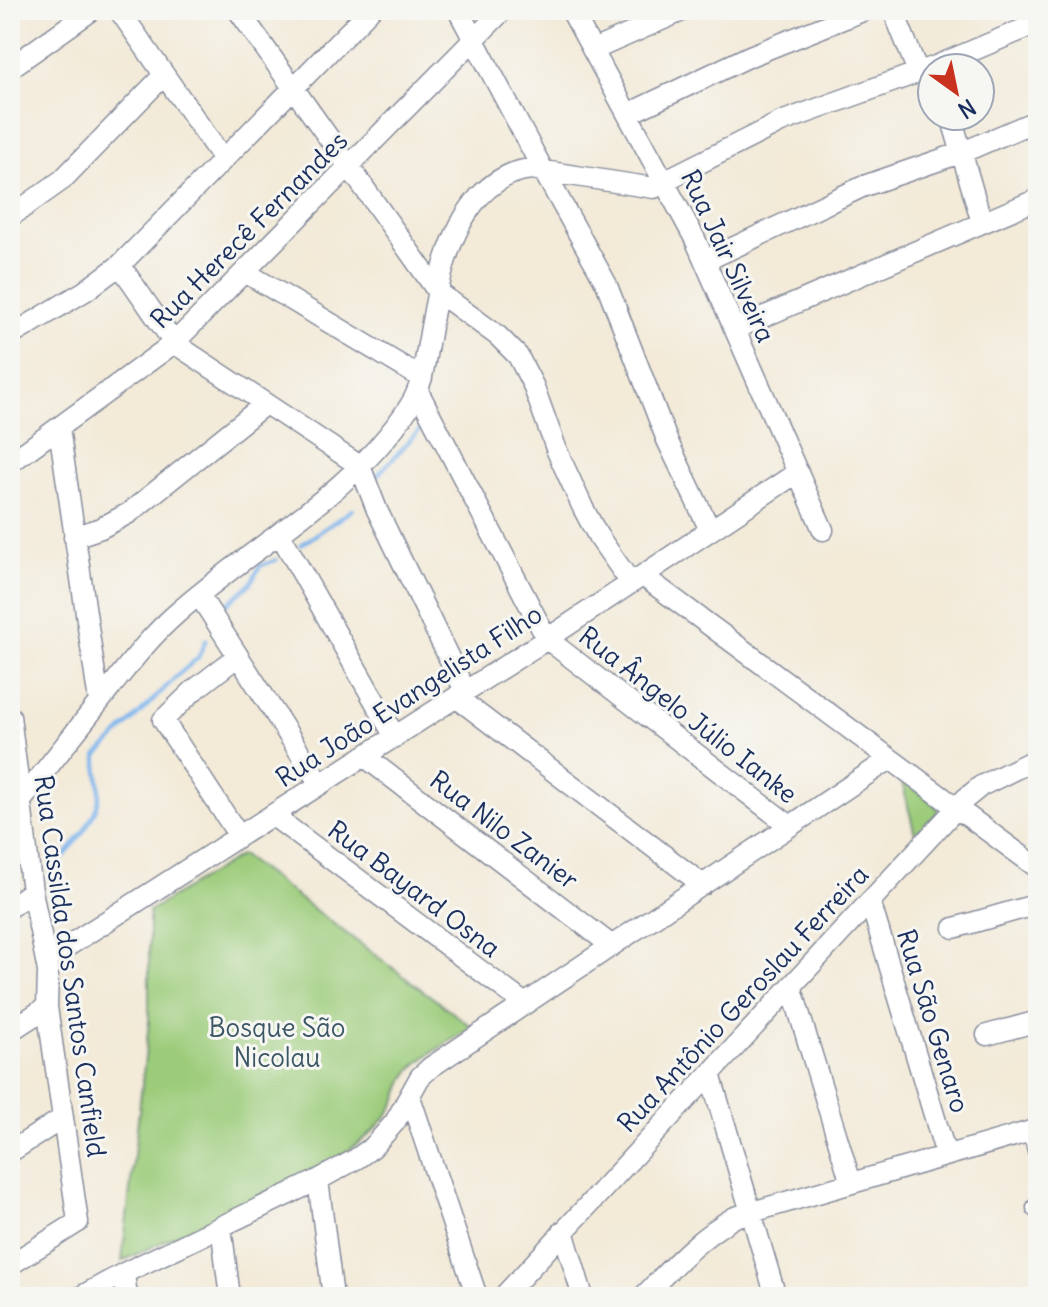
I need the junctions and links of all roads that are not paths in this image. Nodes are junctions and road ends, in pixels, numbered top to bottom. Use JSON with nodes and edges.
{"nodes":[{"id":1,"x":92,"y":10,"type":"edge"},
{"id":2,"x":119,"y":10,"type":"edge"},
{"id":3,"x":238,"y":10,"type":"edge"},
{"id":4,"x":458,"y":10,"type":"edge"},
{"id":5,"x":503,"y":10,"type":"edge"},
{"id":6,"x":571,"y":10,"type":"edge"},
{"id":7,"x":684,"y":10,"type":"edge"},
{"id":8,"x":865,"y":10,"type":"edge"},
{"id":9,"x":893,"y":10,"type":"edge"},
{"id":10,"x":364,"y":13,"type":"edge"},
{"id":11,"x":1038,"y":23,"type":"edge"},
{"id":12,"x":474,"y":40,"type":"junction"},
{"id":13,"x":593,"y":50,"type":"junction"},
{"id":14,"x":919,"y":52,"type":"edge"},
{"id":15,"x":970,"y":52,"type":"edge"},
{"id":16,"x":10,"y":68,"type":"edge"},
{"id":17,"x":916,"y":74,"type":"edge"},
{"id":18,"x":164,"y":75,"type":"junction"},
{"id":19,"x":293,"y":89,"type":"junction"},
{"id":20,"x":628,"y":114,"type":"junction"},
{"id":21,"x":1038,"y":120,"type":"edge"},
{"id":22,"x":956,"y":132,"type":"edge"},
{"id":23,"x":963,"y":152,"type":"junction"},
{"id":24,"x":223,"y":159,"type":"junction"},
{"id":25,"x":348,"y":167,"type":"junction"},
{"id":26,"x":543,"y":170,"type":"junction"},
{"id":27,"x":664,"y":181,"type":"junction"},
{"id":28,"x":1038,"y":199,"type":"edge"},
{"id":29,"x":10,"y":217,"type":"edge"},
{"id":30,"x":982,"y":223,"type":"junction"},
{"id":31,"x":705,"y":261,"type":"junction"},
{"id":32,"x":120,"y":265,"type":"junction"},
{"id":33,"x":245,"y":272,"type":"junction"},
{"id":34,"x":438,"y":292,"type":"junction"},
{"id":35,"x":735,"y":329,"type":"junction"},
{"id":36,"x":10,"y":336,"type":"edge"},
{"id":37,"x":174,"y":343,"type":"junction"},
{"id":38,"x":420,"y":385,"type":"junction"},
{"id":39,"x":265,"y":404,"type":"junction"},
{"id":40,"x":59,"y":428,"type":"junction"},
{"id":41,"x":10,"y":463,"type":"edge"},
{"id":42,"x":360,"y":466,"type":"junction"},
{"id":43,"x":798,"y":472,"type":"junction"},
{"id":44,"x":710,"y":530,"type":"junction"},
{"id":45,"x":823,"y":530,"type":"dead end"},
{"id":46,"x":280,"y":534,"type":"junction"},
{"id":47,"x":74,"y":537,"type":"junction"},
{"id":48,"x":637,"y":580,"type":"junction"},
{"id":49,"x":199,"y":595,"type":"junction"},
{"id":50,"x":547,"y":639,"type":"junction"},
{"id":51,"x":238,"y":656,"type":"junction"},
{"id":52,"x":461,"y":694,"type":"junction"},
{"id":53,"x":99,"y":702,"type":"junction"},
{"id":54,"x":10,"y":716,"type":"edge"},
{"id":55,"x":395,"y":737,"type":"junction"},
{"id":56,"x":364,"y":756,"type":"junction"},
{"id":57,"x":1038,"y":758,"type":"edge"},
{"id":58,"x":890,"y":759,"type":"junction"},
{"id":59,"x":320,"y":784,"type":"junction"},
{"id":60,"x":16,"y":806,"type":"edge"},
{"id":61,"x":956,"y":808,"type":"junction"},
{"id":62,"x":272,"y":815,"type":"junction"},
{"id":63,"x":790,"y":826,"type":"junction"},
{"id":64,"x":239,"y":836,"type":"junction"},
{"id":65,"x":1038,"y":868,"type":"edge"},
{"id":66,"x":703,"y":885,"type":"junction"},
{"id":67,"x":32,"y":891,"type":"junction"},
{"id":68,"x":870,"y":901,"type":"junction"},
{"id":69,"x":1038,"y":904,"type":"edge"},
{"id":70,"x":10,"y":907,"type":"edge"},
{"id":71,"x":954,"y":928,"type":"dead end"},
{"id":72,"x":612,"y":946,"type":"junction"},
{"id":73,"x":46,"y":960,"type":"junction"},
{"id":74,"x":791,"y":986,"type":"junction"},
{"id":75,"x":525,"y":1004,"type":"junction"},
{"id":76,"x":47,"y":1007,"type":"junction"},
{"id":77,"x":1038,"y":1021,"type":"edge"},
{"id":78,"x":10,"y":1031,"type":"edge"},
{"id":79,"x":987,"y":1035,"type":"dead end"},
{"id":80,"x":710,"y":1074,"type":"junction"},
{"id":81,"x":410,"y":1097,"type":"junction"},
{"id":82,"x":63,"y":1118,"type":"junction"},
{"id":83,"x":1036,"y":1129,"type":"edge"},
{"id":84,"x":1038,"y":1151,"type":"edge"},
{"id":85,"x":10,"y":1152,"type":"edge"},
{"id":86,"x":946,"y":1155,"type":"junction"},
{"id":87,"x":318,"y":1180,"type":"junction"},
{"id":88,"x":851,"y":1183,"type":"junction"},
{"id":89,"x":750,"y":1212,"type":"junction"},
{"id":90,"x":221,"y":1226,"type":"junction"},
{"id":91,"x":563,"y":1231,"type":"junction"},
{"id":92,"x":10,"y":1265,"type":"edge"},
{"id":93,"x":124,"y":1273,"type":"junction"},
{"id":94,"x":80,"y":1297,"type":"edge"},
{"id":95,"x":127,"y":1297,"type":"edge"},
{"id":96,"x":230,"y":1297,"type":"edge"},
{"id":97,"x":333,"y":1297,"type":"edge"},
{"id":98,"x":477,"y":1297,"type":"edge"},
{"id":99,"x":503,"y":1297,"type":"edge"},
{"id":100,"x":583,"y":1297,"type":"edge"},
{"id":101,"x":643,"y":1297,"type":"edge"},
{"id":102,"x":776,"y":1297,"type":"edge"}],
"edges":[{"from":1,"to":16,"type":"street"},
{"from":2,"to":18,"type":"street"},
{"from":3,"to":19,"type":"street"},
{"from":4,"to":12,"type":"street"},
{"from":5,"to":12,"type":"street","name":"Rua Herecê Fernandes"},
{"from":6,"to":13,"type":"street","name":"Rua Jair Silveira"},
{"from":7,"to":13,"type":"street"},
{"from":8,"to":20,"type":"street"},
{"from":9,"to":14,"type":"street"},
{"from":10,"to":19,"type":"street"},
{"from":11,"to":15,"type":"street"},
{"from":12,"to":25,"type":"street","name":"Rua Herecê Fernandes"},
{"from":12,"to":26,"type":"street"},
{"from":13,"to":20,"type":"street","name":"Rua Jair Silveira"},
{"from":17,"to":27,"type":"street"},
{"from":18,"to":24,"type":"street"},
{"from":18,"to":29,"type":"street"},
{"from":19,"to":24,"type":"street"},
{"from":19,"to":25,"type":"street"},
{"from":20,"to":27,"type":"street","name":"Rua Jair Silveira"},
{"from":21,"to":23,"type":"street"},
{"from":22,"to":23,"type":"street"},
{"from":23,"to":30,"type":"street"},
{"from":23,"to":31,"type":"street"},
{"from":24,"to":32,"type":"street"},
{"from":25,"to":33,"type":"street","name":"Rua Herecê Fernandes"},
{"from":25,"to":34,"type":"street"},
{"from":26,"to":27,"type":"street"},
{"from":26,"to":34,"type":"street"},
{"from":26,"to":44,"type":"street"},
{"from":27,"to":31,"type":"street","name":"Rua Jair Silveira"},
{"from":28,"to":30,"type":"street"},
{"from":30,"to":35,"type":"street"},
{"from":31,"to":35,"type":"street","name":"Rua Jair Silveira"},
{"from":32,"to":36,"type":"street"},
{"from":32,"to":37,"type":"street"},
{"from":33,"to":37,"type":"street","name":"Rua Herecê Fernandes"},
{"from":33,"to":38,"type":"street"},
{"from":34,"to":38,"type":"street"},
{"from":34,"to":48,"type":"street"},
{"from":35,"to":43,"type":"street","name":"Rua Jair Silveira"},
{"from":37,"to":39,"type":"street"},
{"from":37,"to":40,"type":"street","name":"Rua Herecê Fernandes"},
{"from":38,"to":42,"type":"street"},
{"from":38,"to":50,"type":"street","name":"Rua Ângelo Júlio Ianke"},
{"from":39,"to":42,"type":"street"},
{"from":39,"to":47,"type":"street"},
{"from":40,"to":41,"type":"street","name":"Rua Herecê Fernandes"},
{"from":40,"to":47,"type":"street"},
{"from":42,"to":46,"type":"street"},
{"from":42,"to":52,"type":"street"},
{"from":43,"to":44,"type":"street","name":"Rua João Evangelista Filho"},
{"from":43,"to":45,"type":"street","name":"Rua Jair Silveira"},
{"from":44,"to":48,"type":"street","name":"Rua João Evangelista Filho"},
{"from":46,"to":49,"type":"street"},
{"from":46,"to":55,"type":"street"},
{"from":47,"to":53,"type":"street"},
{"from":48,"to":50,"type":"street","name":"Rua João Evangelista Filho"},
{"from":48,"to":58,"type":"street"},
{"from":49,"to":51,"type":"street"},
{"from":49,"to":53,"type":"street"},
{"from":50,"to":52,"type":"street","name":"Rua João Evangelista Filho"},
{"from":50,"to":63,"type":"street","name":"Rua Ângelo Júlio Ianke"},
{"from":51,"to":59,"type":"street"},
{"from":51,"to":64,"type":"street"},
{"from":52,"to":55,"type":"street","name":"Rua João Evangelista Filho"},
{"from":52,"to":66,"type":"street"},
{"from":53,"to":60,"type":"street"},
{"from":54,"to":60,"type":"street","name":"Rua Cassilda dos Santos Canfield"},
{"from":55,"to":56,"type":"street","name":"Rua João Evangelista Filho"},
{"from":56,"to":59,"type":"street","name":"Rua João Evangelista Filho"},
{"from":56,"to":72,"type":"street","name":"Rua Nilo Zanier"},
{"from":57,"to":61,"type":"street","name":"Rua Antônio Geroslau Ferreira"},
{"from":58,"to":61,"type":"street"},
{"from":58,"to":63,"type":"street"},
{"from":59,"to":62,"type":"street","name":"Rua João Evangelista Filho"},
{"from":60,"to":67,"type":"street","name":"Rua Cassilda dos Santos Canfield"},
{"from":61,"to":65,"type":"street"},
{"from":61,"to":68,"type":"street","name":"Rua Antônio Geroslau Ferreira"},
{"from":62,"to":64,"type":"street","name":"Rua João Evangelista Filho"},
{"from":62,"to":75,"type":"street","name":"Rua Bayard Osna"},
{"from":63,"to":66,"type":"street"},
{"from":64,"to":73,"type":"street","name":"Rua João Evangelista Filho"},
{"from":66,"to":72,"type":"street"},
{"from":67,"to":70,"type":"street"},
{"from":67,"to":73,"type":"street","name":"Rua Cassilda dos Santos Canfield"},
{"from":68,"to":74,"type":"street","name":"Rua Antônio Geroslau Ferreira"},
{"from":68,"to":86,"type":"street","name":"Rua São Genaro"},
{"from":69,"to":71,"type":"street"},
{"from":72,"to":75,"type":"street"},
{"from":73,"to":76,"type":"street","name":"Rua Cassilda dos Santos Canfield"},
{"from":74,"to":80,"type":"street","name":"Rua Antônio Geroslau Ferreira"},
{"from":74,"to":88,"type":"street"},
{"from":75,"to":81,"type":"street"},
{"from":76,"to":78,"type":"street"},
{"from":76,"to":82,"type":"street","name":"Rua Cassilda dos Santos Canfield"},
{"from":77,"to":79,"type":"street"},
{"from":80,"to":89,"type":"street"},
{"from":80,"to":91,"type":"street","name":"Rua Antônio Geroslau Ferreira"},
{"from":81,"to":87,"type":"street"},
{"from":81,"to":98,"type":"street"},
{"from":82,"to":85,"type":"street"},
{"from":82,"to":92,"type":"street","name":"Rua Cassilda dos Santos Canfield"},
{"from":83,"to":84,"type":"street"},
{"from":83,"to":86,"type":"street"},
{"from":86,"to":88,"type":"street"},
{"from":87,"to":90,"type":"street"},
{"from":87,"to":97,"type":"street"},
{"from":88,"to":89,"type":"street"},
{"from":89,"to":101,"type":"street"},
{"from":89,"to":102,"type":"street"},
{"from":90,"to":93,"type":"street"},
{"from":90,"to":96,"type":"street"},
{"from":91,"to":99,"type":"street","name":"Rua Antônio Geroslau Ferreira"},
{"from":91,"to":100,"type":"street"},
{"from":93,"to":94,"type":"street"},
{"from":93,"to":95,"type":"street"}]}
